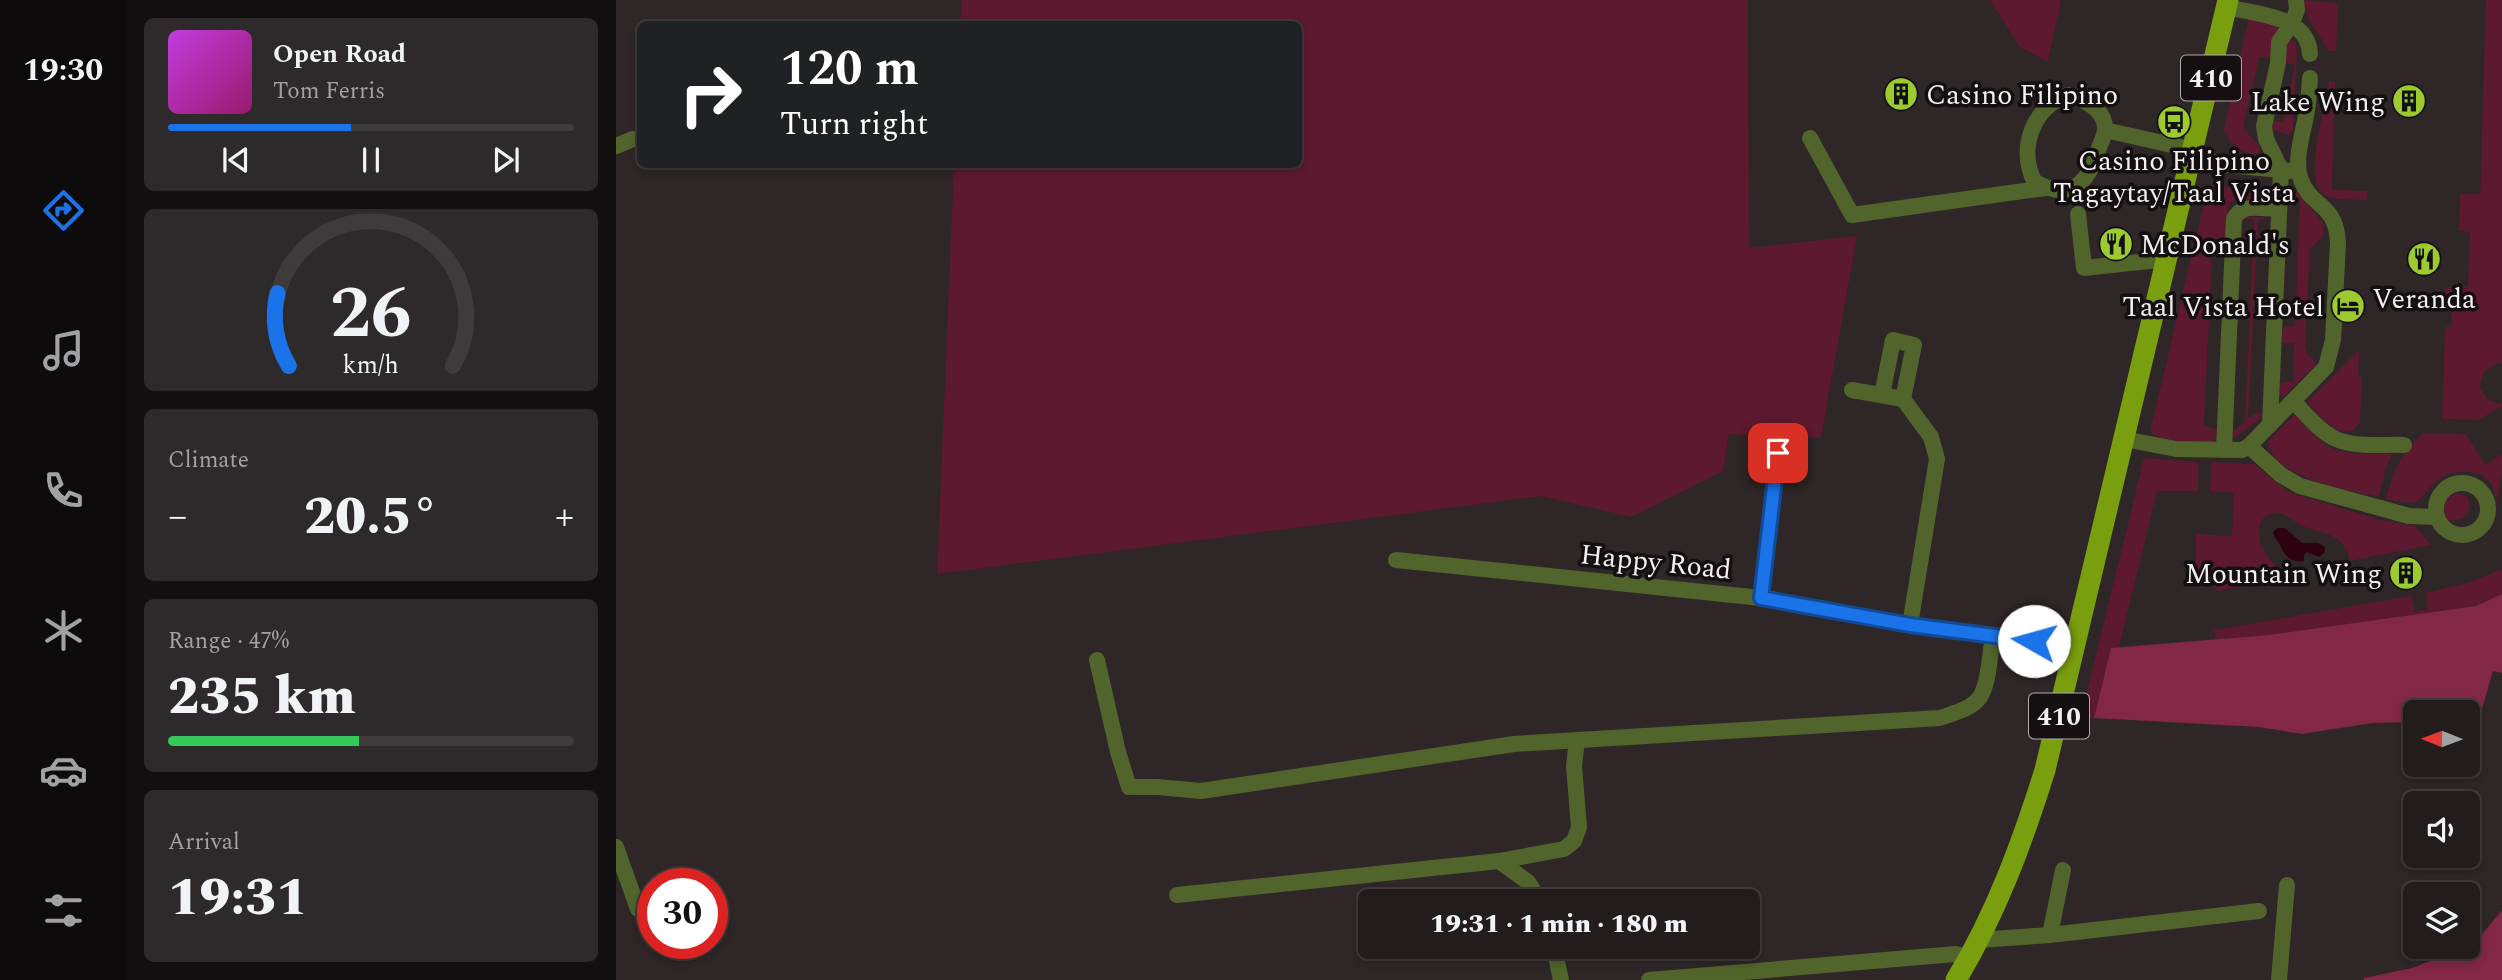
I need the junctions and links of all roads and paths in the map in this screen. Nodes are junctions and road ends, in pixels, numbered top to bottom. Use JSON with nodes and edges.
{"nodes":[{"id":1,"x":2288,"y":0,"type":"edge"},
{"id":2,"x":2296,"y":0,"type":"edge"},
{"id":3,"x":2228,"y":3,"type":"edge"},
{"id":4,"x":2292,"y":23,"type":"junction"},
{"id":5,"x":2311,"y":54,"type":"dead end"},
{"id":6,"x":2309,"y":78,"type":"dead end"},
{"id":7,"x":2105,"y":130,"type":"junction"},
{"id":8,"x":1810,"y":138,"type":"dead end"},
{"id":9,"x":633,"y":139,"type":"dead end"},
{"id":10,"x":616,"y":146,"type":"edge"},
{"id":11,"x":2193,"y":153,"type":"junction"},
{"id":12,"x":2281,"y":170,"type":"junction"},
{"id":13,"x":2300,"y":171,"type":"junction"},
{"id":14,"x":2045,"y":188,"type":"junction"},
{"id":15,"x":2279,"y":209,"type":"junction"},
{"id":16,"x":2078,"y":214,"type":"dead end"},
{"id":17,"x":2168,"y":259,"type":"junction"},
{"id":18,"x":1852,"y":390,"type":"dead end"},
{"id":19,"x":1882,"y":395,"type":"junction"},
{"id":20,"x":1903,"y":399,"type":"junction"},
{"id":21,"x":2294,"y":402,"type":"junction"},
{"id":22,"x":2270,"y":425,"type":"junction"},
{"id":23,"x":2124,"y":439,"type":"junction"},
{"id":24,"x":2404,"y":445,"type":"dead end"},
{"id":25,"x":2249,"y":446,"type":"junction"},
{"id":26,"x":2224,"y":450,"type":"junction"},
{"id":27,"x":1778,"y":453,"type":"dead end"},
{"id":28,"x":2436,"y":517,"type":"dead end"},
{"id":29,"x":1396,"y":560,"type":"dead end"},
{"id":30,"x":1761,"y":598,"type":"junction"},
{"id":31,"x":1910,"y":625,"type":"junction"},
{"id":32,"x":1993,"y":636,"type":"junction"},
{"id":33,"x":2076,"y":647,"type":"junction"},
{"id":34,"x":1097,"y":660,"type":"dead end"},
{"id":35,"x":1577,"y":740,"type":"junction"},
{"id":36,"x":616,"y":847,"type":"edge"},
{"id":37,"x":1499,"y":861,"type":"junction"},
{"id":38,"x":2063,"y":870,"type":"dead end"},
{"id":39,"x":2287,"y":885,"type":"dead end"},
{"id":40,"x":1532,"y":889,"type":"edge"},
{"id":41,"x":1177,"y":895,"type":"dead end"},
{"id":42,"x":637,"y":906,"type":"edge"},
{"id":43,"x":2259,"y":911,"type":"dead end"},
{"id":44,"x":2050,"y":935,"type":"junction"},
{"id":45,"x":1974,"y":949,"type":"junction"},
{"id":46,"x":1557,"y":959,"type":"edge"},
{"id":47,"x":1561,"y":980,"type":"edge"},
{"id":48,"x":1649,"y":980,"type":"edge"},
{"id":49,"x":1956,"y":980,"type":"edge"},
{"id":50,"x":2279,"y":980,"type":"edge"}],
"edges":[{"from":1,"to":4,"type":"street"},
{"from":2,"to":4,"type":"street"},
{"from":3,"to":4,"type":"street"},
{"from":3,"to":11,"type":"main road","number":"410"},
{"from":4,"to":5,"type":"street"},
{"from":4,"to":12,"type":"street"},
{"from":6,"to":13,"type":"street"},
{"from":7,"to":11,"type":"street"},
{"from":7,"to":14,"type":"street"},
{"from":7,"to":14,"type":"street"},
{"from":8,"to":14,"type":"street"},
{"from":9,"to":10,"type":"street"},
{"from":11,"to":12,"type":"street"},
{"from":11,"to":17,"type":"main road","number":"410"},
{"from":12,"to":13,"type":"street"},
{"from":12,"to":15,"type":"street"},
{"from":13,"to":21,"type":"street"},
{"from":15,"to":22,"type":"street"},
{"from":15,"to":26,"type":"street"},
{"from":16,"to":17,"type":"street"},
{"from":17,"to":23,"type":"main road","number":"410"},
{"from":18,"to":19,"type":"street"},
{"from":19,"to":20,"type":"street"},
{"from":19,"to":20,"type":"street"},
{"from":20,"to":31,"type":"street"},
{"from":21,"to":22,"type":"street"},
{"from":21,"to":24,"type":"street"},
{"from":22,"to":25,"type":"street"},
{"from":23,"to":26,"type":"street"},
{"from":23,"to":33,"type":"main road","number":"410"},
{"from":25,"to":26,"type":"street"},
{"from":25,"to":28,"type":"street"},
{"from":27,"to":30,"type":"street"},
{"from":29,"to":30,"type":"street","name":"Happy Road"},
{"from":30,"to":31,"type":"street","name":"Happy Road"},
{"from":31,"to":32,"type":"street","name":"Happy Road"},
{"from":32,"to":33,"type":"street","name":"Happy Road"},
{"from":32,"to":35,"type":"street"},
{"from":33,"to":45,"type":"main road","number":"410"},
{"from":34,"to":35,"type":"street"},
{"from":35,"to":37,"type":"street"},
{"from":36,"to":42,"type":"street"},
{"from":37,"to":40,"type":"street"},
{"from":37,"to":41,"type":"street"},
{"from":38,"to":44,"type":"street"},
{"from":39,"to":50,"type":"street"},
{"from":43,"to":44,"type":"street"},
{"from":44,"to":45,"type":"street"},
{"from":45,"to":48,"type":"street"},
{"from":45,"to":49,"type":"main road","number":"410"},
{"from":46,"to":47,"type":"street"}]}
